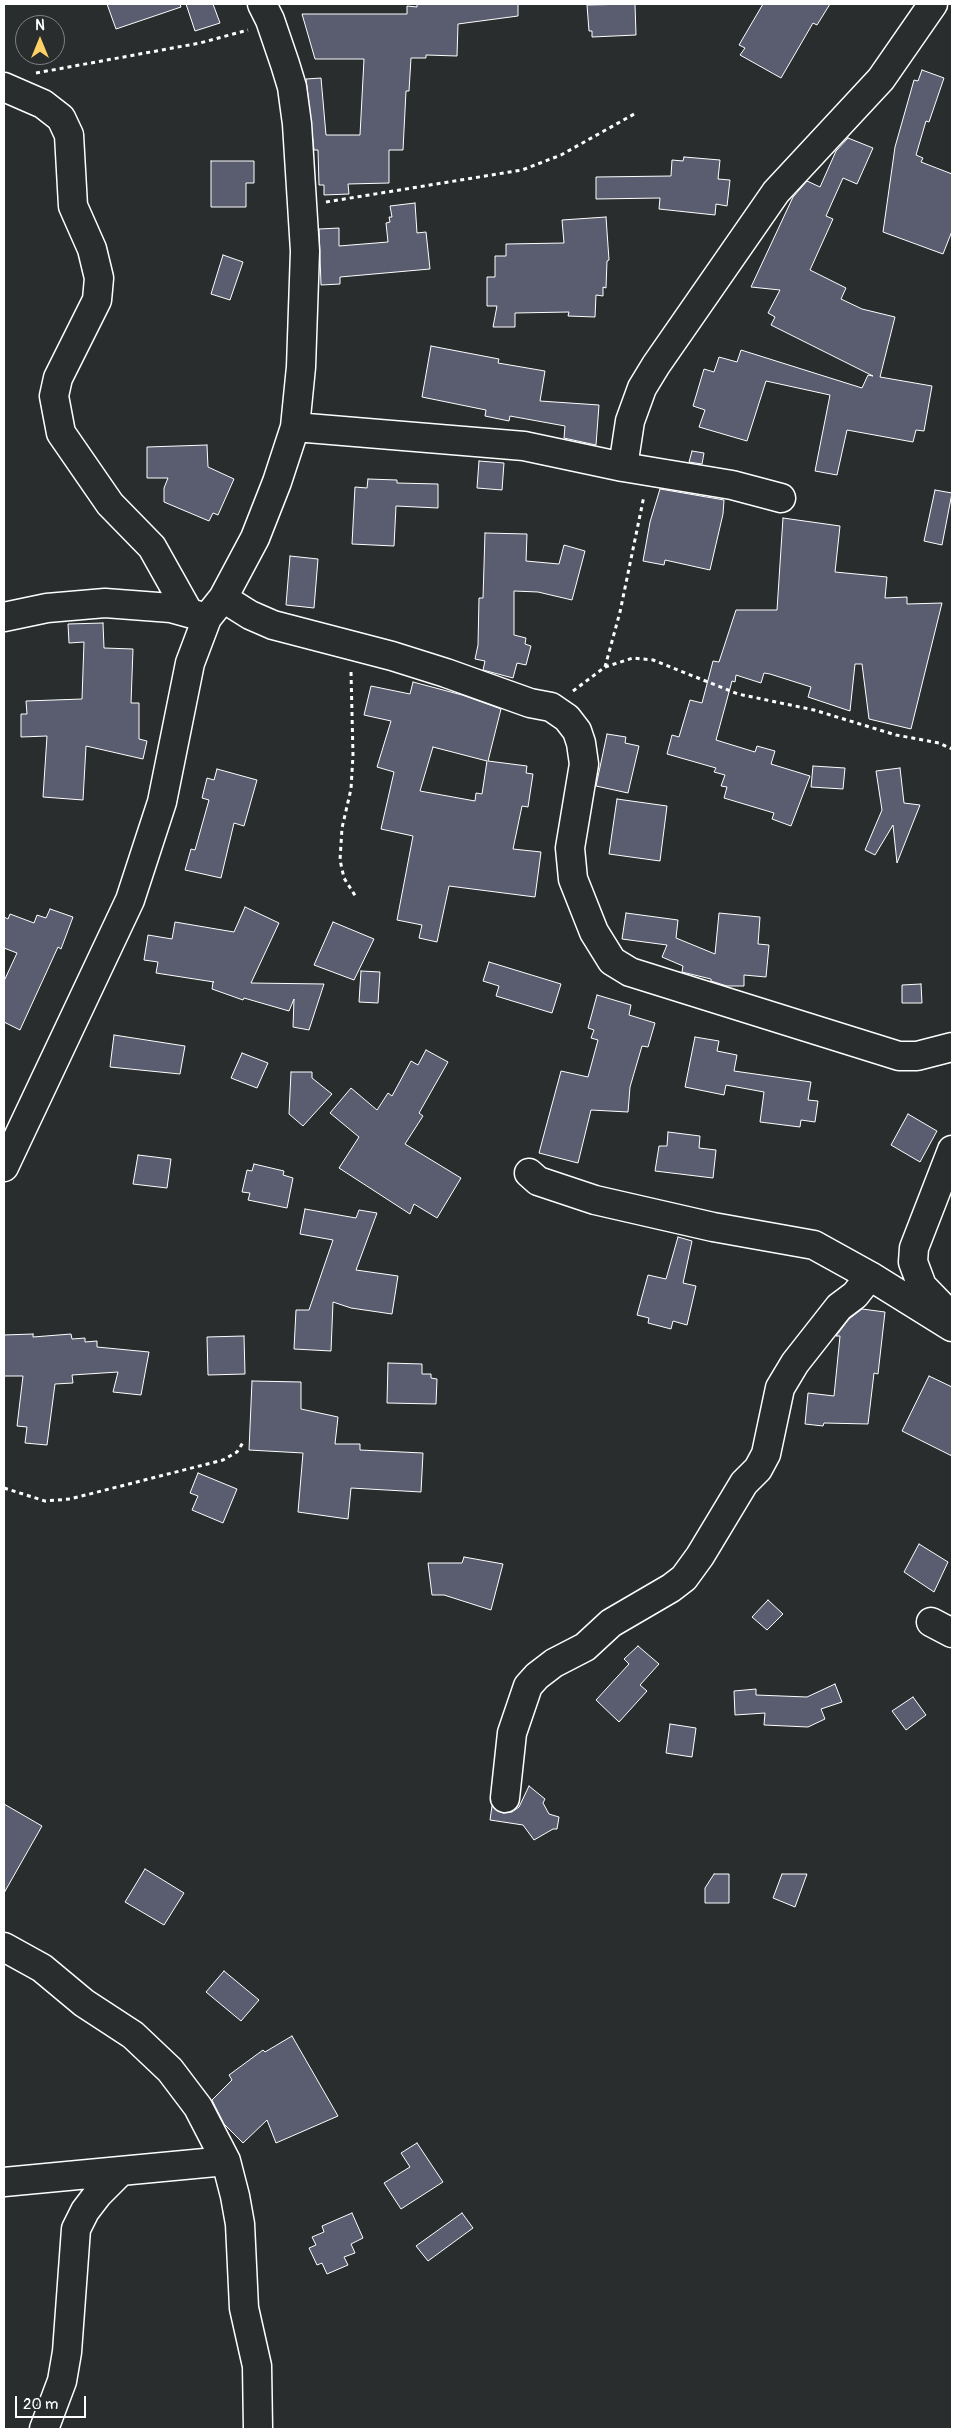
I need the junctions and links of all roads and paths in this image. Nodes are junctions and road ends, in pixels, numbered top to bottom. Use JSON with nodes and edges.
{"nodes":[{"id":1,"x":933,"y":4,"type":"edge"},
{"id":2,"x":266,"y":12,"type":"edge"},
{"id":3,"x":29,"y":74,"type":"dead end"},
{"id":4,"x":4,"y":87,"type":"edge"},
{"id":5,"x":636,"y":113,"type":"dead end"},
{"id":6,"x":301,"y":206,"type":"junction"},
{"id":7,"x":295,"y":427,"type":"junction"},
{"id":8,"x":636,"y":469,"type":"junction"},
{"id":9,"x":781,"y":498,"type":"dead end"},
{"id":10,"x":206,"y":610,"type":"junction"},
{"id":11,"x":4,"y":617,"type":"edge"},
{"id":12,"x":350,"y":646,"type":"junction"},
{"id":13,"x":605,"y":667,"type":"junction"},
{"id":14,"x":551,"y":707,"type":"junction"},
{"id":15,"x":952,"y":749,"type":"edge"},
{"id":16,"x":356,"y":897,"type":"dead end"},
{"id":17,"x":952,"y":1047,"type":"edge"},
{"id":18,"x":952,"y":1150,"type":"edge"},
{"id":19,"x":4,"y":1167,"type":"edge"},
{"id":20,"x":529,"y":1173,"type":"dead end"},
{"id":21,"x":870,"y":1276,"type":"junction"},
{"id":22,"x":952,"y":1317,"type":"edge"},
{"id":23,"x":952,"y":1327,"type":"edge"},
{"id":24,"x":244,"y":1441,"type":"dead end"},
{"id":25,"x":4,"y":1488,"type":"edge"},
{"id":26,"x":505,"y":1798,"type":"dead end"},
{"id":27,"x":4,"y":1947,"type":"edge"},
{"id":28,"x":226,"y":2161,"type":"junction"},
{"id":29,"x":120,"y":2172,"type":"junction"},
{"id":30,"x":4,"y":2182,"type":"edge"},
{"id":31,"x":44,"y":2429,"type":"edge"},
{"id":32,"x":258,"y":2429,"type":"edge"}],
"edges":[{"from":1,"to":8,"type":"street"},
{"from":2,"to":3,"type":"path"},
{"from":2,"to":6,"type":"street"},
{"from":4,"to":10,"type":"street"},
{"from":5,"to":6,"type":"path"},
{"from":6,"to":7,"type":"street"},
{"from":7,"to":8,"type":"street"},
{"from":7,"to":10,"type":"street"},
{"from":8,"to":9,"type":"street"},
{"from":8,"to":13,"type":"path"},
{"from":10,"to":11,"type":"street"},
{"from":10,"to":12,"type":"street"},
{"from":10,"to":19,"type":"street"},
{"from":12,"to":14,"type":"street"},
{"from":12,"to":16,"type":"path"},
{"from":13,"to":14,"type":"path"},
{"from":13,"to":15,"type":"path"},
{"from":14,"to":17,"type":"street"},
{"from":18,"to":22,"type":"street"},
{"from":20,"to":21,"type":"street"},
{"from":21,"to":23,"type":"street"},
{"from":21,"to":26,"type":"street"},
{"from":24,"to":25,"type":"path"},
{"from":27,"to":28,"type":"street"},
{"from":28,"to":29,"type":"street"},
{"from":28,"to":32,"type":"street"},
{"from":29,"to":30,"type":"street"},
{"from":29,"to":31,"type":"street"}]}
